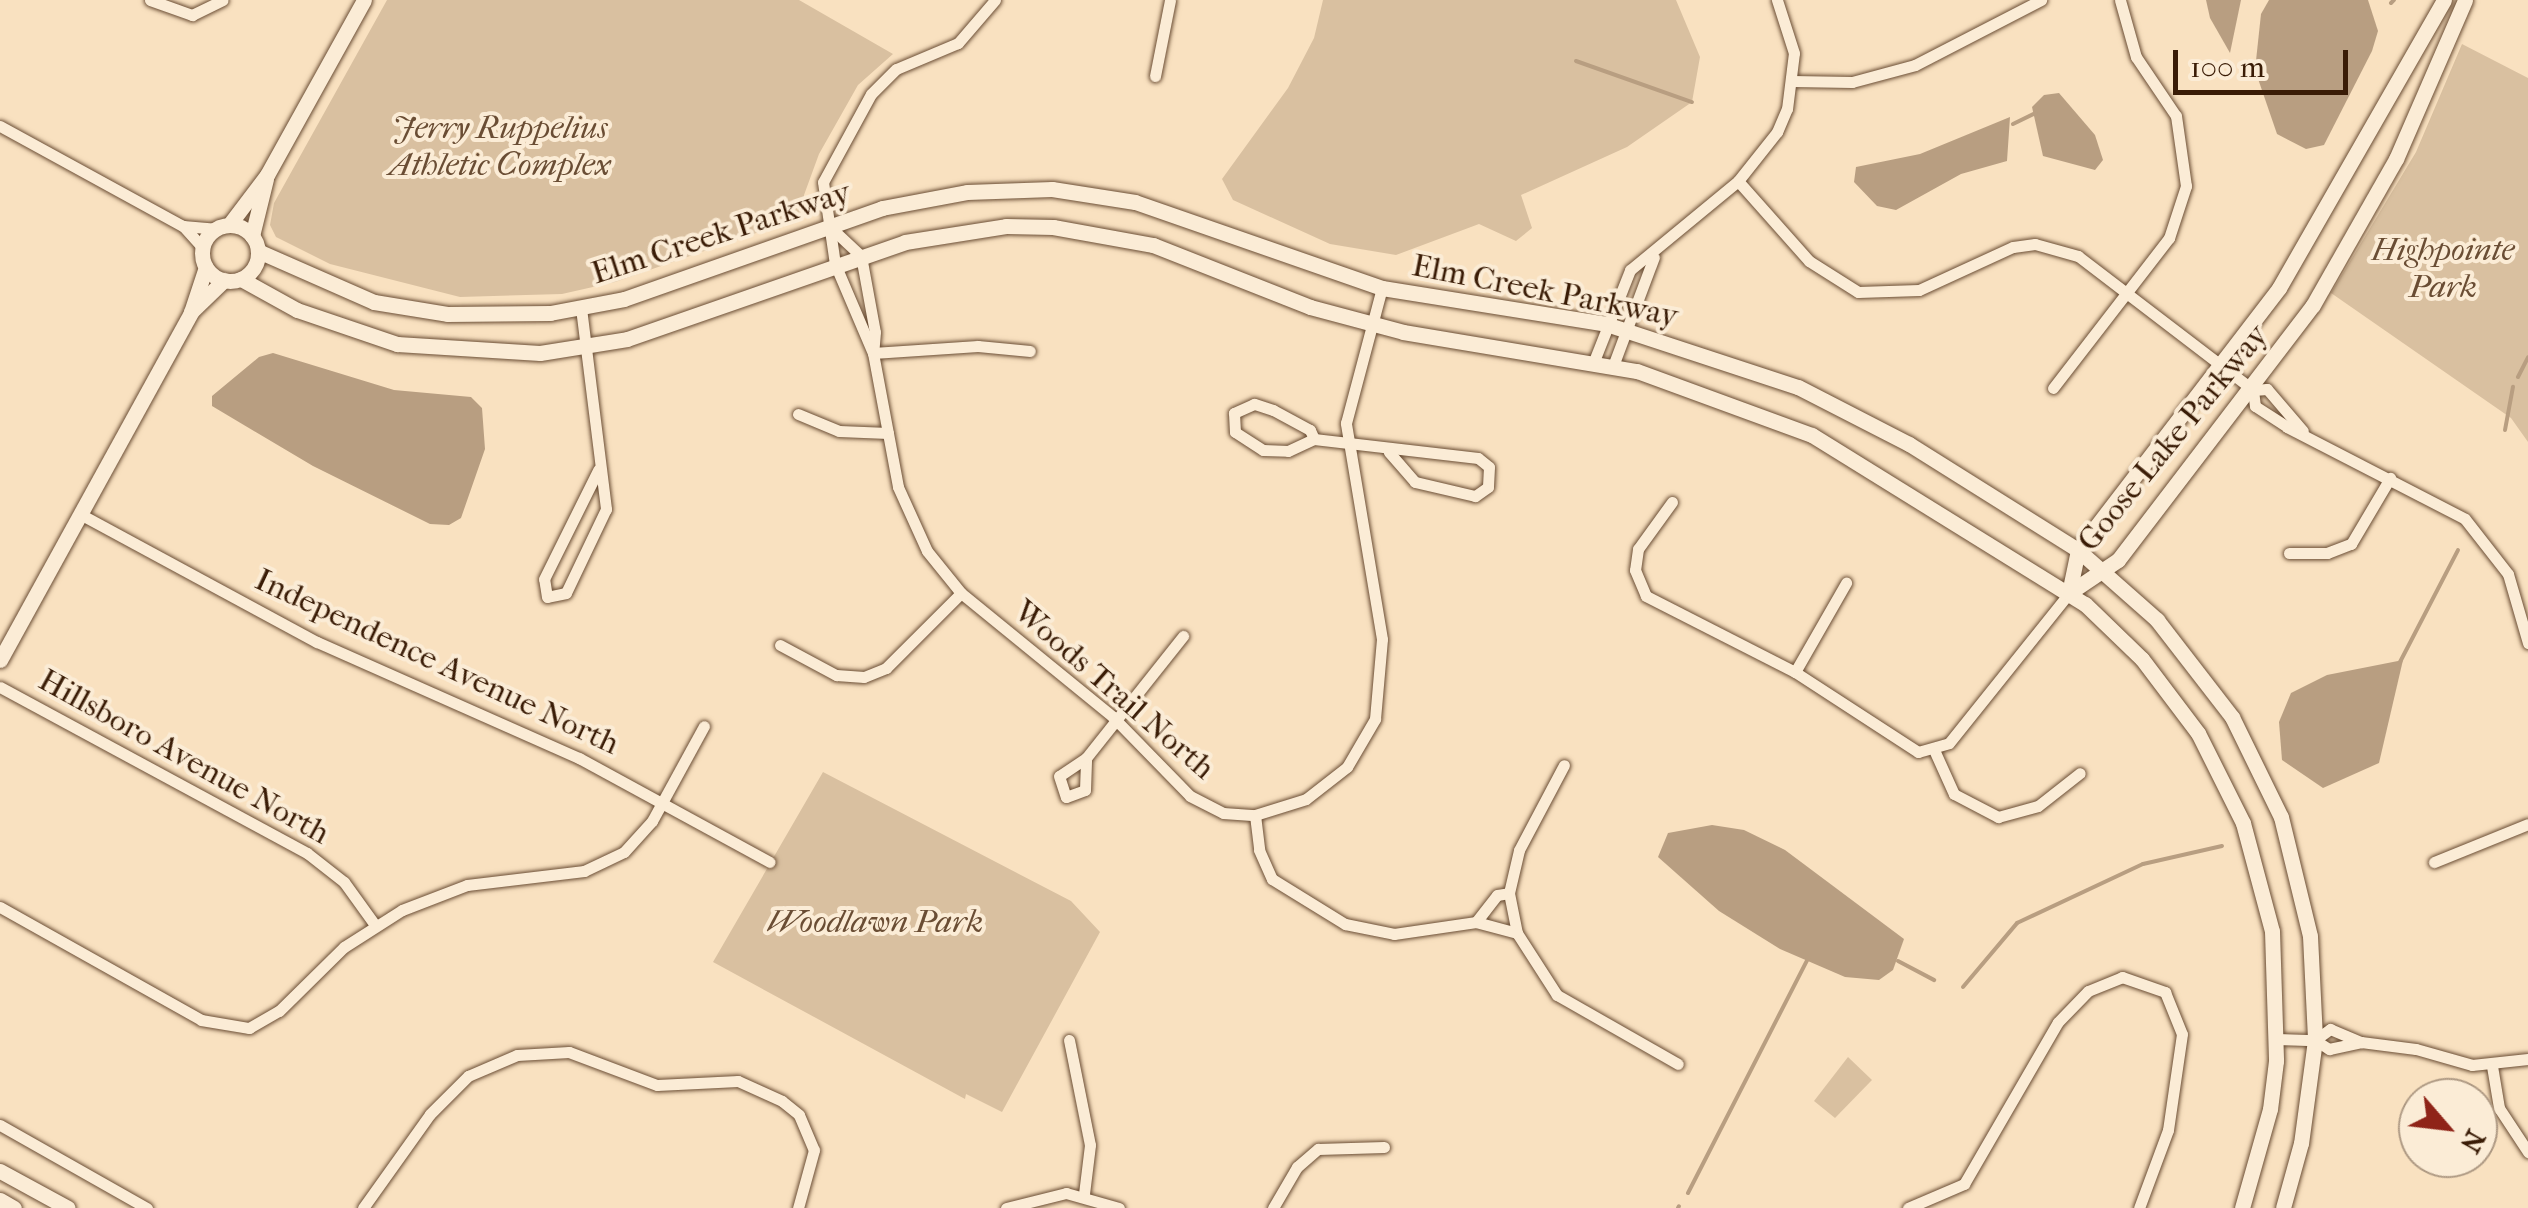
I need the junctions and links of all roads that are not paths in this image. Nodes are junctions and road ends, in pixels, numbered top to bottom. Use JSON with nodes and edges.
{"nodes":[{"id":1,"x":150,"y":0,"type":"edge"},
{"id":2,"x":222,"y":0,"type":"edge"},
{"id":3,"x":364,"y":0,"type":"edge"},
{"id":4,"x":995,"y":0,"type":"edge"},
{"id":5,"x":1170,"y":0,"type":"edge"},
{"id":6,"x":1777,"y":0,"type":"edge"},
{"id":7,"x":2041,"y":0,"type":"edge"},
{"id":8,"x":2120,"y":0,"type":"edge"},
{"id":9,"x":2444,"y":0,"type":"edge"},
{"id":10,"x":2465,"y":0,"type":"edge"},
{"id":11,"x":1155,"y":76,"type":"dead end"},
{"id":12,"x":1792,"y":81,"type":"junction"},
{"id":13,"x":0,"y":126,"type":"edge"},
{"id":14,"x":267,"y":175,"type":"junction"},
{"id":15,"x":1738,"y":181,"type":"junction"},
{"id":16,"x":828,"y":225,"type":"junction"},
{"id":17,"x":183,"y":226,"type":"junction"},
{"id":18,"x":222,"y":227,"type":"junction"},
{"id":19,"x":255,"y":244,"type":"junction"},
{"id":20,"x":203,"y":248,"type":"junction"},
{"id":21,"x":1656,"y":253,"type":"junction"},
{"id":22,"x":861,"y":256,"type":"junction"},
{"id":23,"x":835,"y":264,"type":"junction"},
{"id":24,"x":206,"y":267,"type":"junction"},
{"id":25,"x":232,"y":280,"type":"junction"},
{"id":26,"x":1382,"y":288,"type":"junction"},
{"id":27,"x":2130,"y":292,"type":"junction"},
{"id":28,"x":580,"y":308,"type":"junction"},
{"id":29,"x":191,"y":312,"type":"junction"},
{"id":30,"x":1370,"y":323,"type":"junction"},
{"id":31,"x":1606,"y":324,"type":"junction"},
{"id":32,"x":1624,"y":329,"type":"junction"},
{"id":33,"x":587,"y":347,"type":"junction"},
{"id":34,"x":1030,"y":351,"type":"dead end"},
{"id":35,"x":872,"y":354,"type":"junction"},
{"id":36,"x":1594,"y":362,"type":"junction"},
{"id":37,"x":2222,"y":365,"type":"junction"},
{"id":38,"x":1613,"y":366,"type":"junction"},
{"id":39,"x":2054,"y":388,"type":"dead end"},
{"id":40,"x":2253,"y":390,"type":"junction"},
{"id":41,"x":798,"y":414,"type":"dead end"},
{"id":42,"x":2303,"y":431,"type":"junction"},
{"id":43,"x":888,"y":432,"type":"junction"},
{"id":44,"x":1314,"y":439,"type":"junction"},
{"id":45,"x":1347,"y":445,"type":"junction"},
{"id":46,"x":1389,"y":452,"type":"junction"},
{"id":47,"x":598,"y":470,"type":"junction"},
{"id":48,"x":2390,"y":478,"type":"junction"},
{"id":49,"x":1672,"y":502,"type":"dead end"},
{"id":50,"x":80,"y":514,"type":"junction"},
{"id":51,"x":2078,"y":550,"type":"junction"},
{"id":52,"x":2289,"y":552,"type":"dead end"},
{"id":53,"x":2105,"y":572,"type":"junction"},
{"id":54,"x":1846,"y":583,"type":"dead end"},
{"id":55,"x":961,"y":593,"type":"junction"},
{"id":56,"x":2069,"y":593,"type":"junction"},
{"id":57,"x":2526,"y":621,"type":"edge"},
{"id":58,"x":1183,"y":636,"type":"dead end"},
{"id":59,"x":2528,"y":643,"type":"edge"},
{"id":60,"x":780,"y":645,"type":"dead end"},
{"id":61,"x":0,"y":660,"type":"edge"},
{"id":62,"x":1795,"y":672,"type":"junction"},
{"id":63,"x":0,"y":687,"type":"edge"},
{"id":64,"x":1113,"y":717,"type":"junction"},
{"id":65,"x":704,"y":726,"type":"dead end"},
{"id":66,"x":1935,"y":752,"type":"junction"},
{"id":67,"x":1086,"y":758,"type":"dead end"},
{"id":68,"x":1564,"y":765,"type":"dead end"},
{"id":69,"x":2080,"y":773,"type":"dead end"},
{"id":70,"x":663,"y":802,"type":"junction"},
{"id":71,"x":1255,"y":816,"type":"junction"},
{"id":72,"x":2528,"y":824,"type":"edge"},
{"id":73,"x":770,"y":862,"type":"dead end"},
{"id":74,"x":2434,"y":862,"type":"dead end"},
{"id":75,"x":1509,"y":892,"type":"junction"},
{"id":76,"x":0,"y":907,"type":"edge"},
{"id":77,"x":1476,"y":922,"type":"junction"},
{"id":78,"x":376,"y":924,"type":"junction"},
{"id":79,"x":1517,"y":933,"type":"junction"},
{"id":80,"x":2278,"y":1038,"type":"junction"},
{"id":81,"x":1069,"y":1040,"type":"dead end"},
{"id":82,"x":2315,"y":1040,"type":"junction"},
{"id":83,"x":2528,"y":1059,"type":"edge"},
{"id":84,"x":1678,"y":1064,"type":"dead end"},
{"id":85,"x":2492,"y":1066,"type":"junction"},
{"id":86,"x":0,"y":1125,"type":"edge"},
{"id":87,"x":1384,"y":1148,"type":"dead end"},
{"id":88,"x":2528,"y":1152,"type":"edge"},
{"id":89,"x":0,"y":1171,"type":"edge"},
{"id":90,"x":1084,"y":1194,"type":"junction"},
{"id":91,"x":0,"y":1200,"type":"edge"},
{"id":92,"x":14,"y":1208,"type":"edge"},
{"id":93,"x":68,"y":1208,"type":"edge"},
{"id":94,"x":146,"y":1208,"type":"edge"},
{"id":95,"x":363,"y":1208,"type":"edge"},
{"id":96,"x":798,"y":1208,"type":"edge"},
{"id":97,"x":1006,"y":1208,"type":"edge"},
{"id":98,"x":1119,"y":1208,"type":"edge"},
{"id":99,"x":1273,"y":1208,"type":"edge"},
{"id":100,"x":1908,"y":1208,"type":"edge"},
{"id":101,"x":2139,"y":1208,"type":"edge"},
{"id":102,"x":2242,"y":1208,"type":"edge"},
{"id":103,"x":2283,"y":1208,"type":"edge"}],
"edges":[{"from":1,"to":2,"type":"street"},
{"from":3,"to":14,"type":"street"},
{"from":4,"to":16,"type":"street","name":"Woods Trail North"},
{"from":5,"to":11,"type":"street"},
{"from":6,"to":12,"type":"street"},
{"from":7,"to":12,"type":"street"},
{"from":8,"to":27,"type":"street"},
{"from":9,"to":37,"type":"street","name":"Goose Lake Parkway"},
{"from":10,"to":40,"type":"street","name":"Goose Lake Parkway"},
{"from":12,"to":15,"type":"street"},
{"from":13,"to":17,"type":"street"},
{"from":14,"to":18,"type":"street"},
{"from":14,"to":19,"type":"street"},
{"from":15,"to":21,"type":"street"},
{"from":15,"to":27,"type":"street"},
{"from":16,"to":22,"type":"street"},
{"from":16,"to":23,"type":"street","name":"Woods Trail North"},
{"from":16,"to":26,"type":"street","name":"Elm Creek Parkway"},
{"from":16,"to":28,"type":"street","name":"Elm Creek Parkway"},
{"from":17,"to":18,"type":"street"},
{"from":17,"to":20,"type":"street"},
{"from":18,"to":19,"type":"street"},
{"from":18,"to":20,"type":"street"},
{"from":19,"to":25,"type":"street"},
{"from":19,"to":28,"type":"street","name":"Elm Creek Parkway"},
{"from":20,"to":24,"type":"street"},
{"from":21,"to":31,"type":"street"},
{"from":21,"to":32,"type":"street"},
{"from":22,"to":23,"type":"street","name":"Elm Creek Parkway"},
{"from":22,"to":30,"type":"street","name":"Elm Creek Parkway"},
{"from":22,"to":35,"type":"street","name":"Woods Trail North"},
{"from":23,"to":33,"type":"street","name":"Elm Creek Parkway"},
{"from":23,"to":35,"type":"street","name":"Woods Trail North"},
{"from":24,"to":25,"type":"street"},
{"from":24,"to":29,"type":"street"},
{"from":25,"to":29,"type":"street"},
{"from":25,"to":33,"type":"street","name":"Elm Creek Parkway"},
{"from":26,"to":30,"type":"street"},
{"from":26,"to":31,"type":"street","name":"Elm Creek Parkway"},
{"from":27,"to":37,"type":"street"},
{"from":27,"to":39,"type":"street"},
{"from":28,"to":33,"type":"street"},
{"from":29,"to":50,"type":"street"},
{"from":30,"to":36,"type":"street","name":"Elm Creek Parkway"},
{"from":30,"to":45,"type":"street"},
{"from":31,"to":32,"type":"street","name":"Elm Creek Parkway"},
{"from":31,"to":36,"type":"street"},
{"from":32,"to":38,"type":"street"},
{"from":32,"to":51,"type":"street","name":"Elm Creek Parkway"},
{"from":33,"to":47,"type":"street"},
{"from":34,"to":35,"type":"street"},
{"from":35,"to":43,"type":"street","name":"Woods Trail North"},
{"from":36,"to":38,"type":"street","name":"Elm Creek Parkway"},
{"from":37,"to":40,"type":"street"},
{"from":37,"to":51,"type":"street","name":"Goose Lake Parkway"},
{"from":38,"to":56,"type":"street","name":"Elm Creek Parkway"},
{"from":40,"to":42,"type":"street"},
{"from":40,"to":42,"type":"street"},
{"from":40,"to":53,"type":"street","name":"Goose Lake Parkway"},
{"from":41,"to":43,"type":"street"},
{"from":42,"to":48,"type":"street"},
{"from":43,"to":55,"type":"street","name":"Woods Trail North"},
{"from":44,"to":44,"type":"street"},
{"from":44,"to":45,"type":"street"},
{"from":45,"to":46,"type":"street"},
{"from":45,"to":71,"type":"street"},
{"from":46,"to":46,"type":"street"},
{"from":47,"to":47,"type":"street"},
{"from":48,"to":52,"type":"street"},
{"from":48,"to":57,"type":"street"},
{"from":49,"to":62,"type":"street"},
{"from":50,"to":61,"type":"street"},
{"from":50,"to":70,"type":"street","name":"Independence Avenue North"},
{"from":51,"to":53,"type":"street","name":"Elm Creek Parkway"},
{"from":51,"to":56,"type":"street","name":"Goose Lake Parkway"},
{"from":53,"to":56,"type":"street","name":"Goose Lake Parkway"},
{"from":53,"to":82,"type":"street","name":"Elm Creek Parkway"},
{"from":54,"to":62,"type":"street"},
{"from":55,"to":60,"type":"street"},
{"from":55,"to":64,"type":"street","name":"Woods Trail North"},
{"from":56,"to":66,"type":"street"},
{"from":56,"to":80,"type":"street","name":"Elm Creek Parkway"},
{"from":57,"to":59,"type":"street"},
{"from":58,"to":64,"type":"street"},
{"from":62,"to":66,"type":"street"},
{"from":63,"to":78,"type":"street","name":"Hillsboro Avenue North"},
{"from":64,"to":67,"type":"street"},
{"from":64,"to":71,"type":"street","name":"Woods Trail North"},
{"from":65,"to":70,"type":"street"},
{"from":66,"to":69,"type":"street"},
{"from":68,"to":75,"type":"street"},
{"from":70,"to":73,"type":"street","name":"Independence Avenue North"},
{"from":70,"to":78,"type":"street"},
{"from":71,"to":77,"type":"street"},
{"from":72,"to":74,"type":"street"},
{"from":75,"to":77,"type":"street"},
{"from":75,"to":79,"type":"street"},
{"from":76,"to":78,"type":"street"},
{"from":77,"to":79,"type":"street"},
{"from":79,"to":84,"type":"street"},
{"from":80,"to":82,"type":"street"},
{"from":80,"to":102,"type":"street","name":"Elm Creek Parkway"},
{"from":81,"to":90,"type":"street"},
{"from":82,"to":85,"type":"street"},
{"from":82,"to":103,"type":"street","name":"Elm Creek Parkway"},
{"from":83,"to":85,"type":"street"},
{"from":85,"to":88,"type":"street"},
{"from":86,"to":94,"type":"street"},
{"from":87,"to":99,"type":"street"},
{"from":89,"to":93,"type":"street"},
{"from":90,"to":97,"type":"street"},
{"from":90,"to":98,"type":"street"},
{"from":91,"to":92,"type":"street"},
{"from":95,"to":96,"type":"street"},
{"from":100,"to":101,"type":"street"}]}
